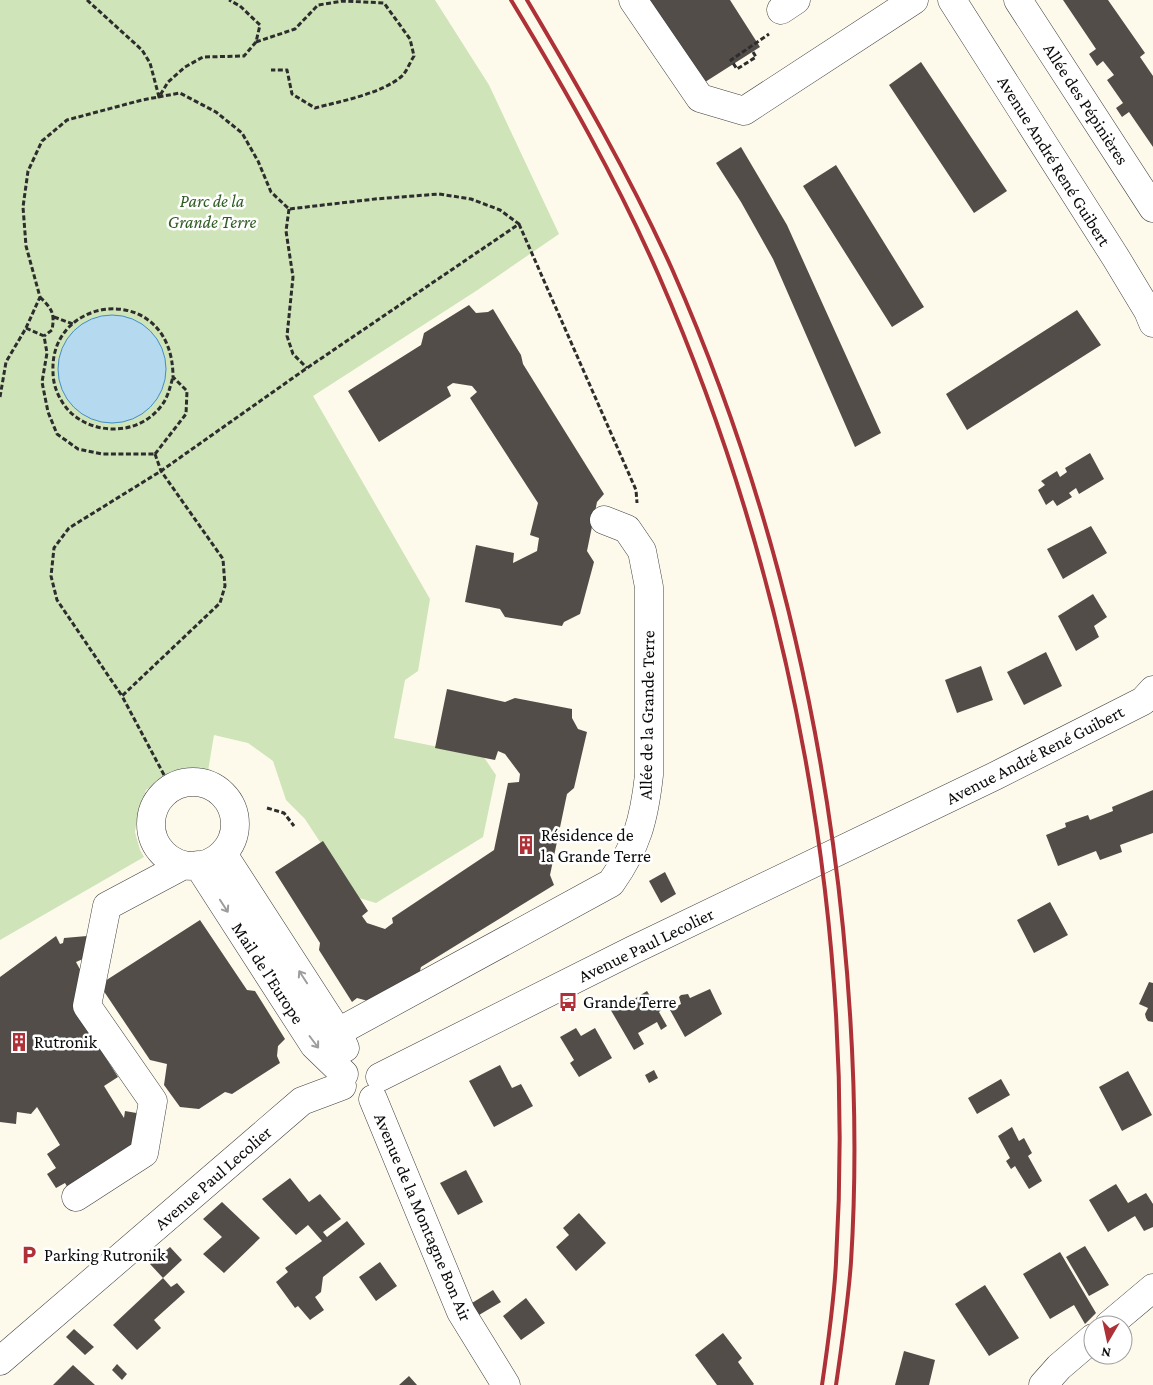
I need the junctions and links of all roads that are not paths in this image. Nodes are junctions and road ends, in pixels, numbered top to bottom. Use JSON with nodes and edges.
{"nodes":[{"id":1,"x":633,"y":0,"type":"edge"},
{"id":2,"x":914,"y":0,"type":"edge"},
{"id":3,"x":952,"y":0,"type":"edge"},
{"id":4,"x":1018,"y":0,"type":"edge"},
{"id":5,"x":1153,"y":208,"type":"edge"},
{"id":6,"x":1153,"y":323,"type":"edge"},
{"id":7,"x":604,"y":520,"type":"dead end"},
{"id":8,"x":1153,"y":690,"type":"edge"},
{"id":9,"x":914,"y":816,"type":"joint"},
{"id":10,"x":222,"y":854,"type":"junction"},
{"id":11,"x":191,"y":865,"type":"junction"},
{"id":12,"x":338,"y":1032,"type":"junction"},
{"id":13,"x":347,"y":1075,"type":"junction"},
{"id":14,"x":377,"y":1088,"type":"junction"},
{"id":15,"x":76,"y":1197,"type":"dead end"},
{"id":16,"x":1153,"y":1288,"type":"edge"},
{"id":17,"x":1121,"y":1315,"type":"edge"},
{"id":18,"x":1083,"y":1346,"type":"edge"},
{"id":19,"x":0,"y":1361,"type":"edge"},
{"id":20,"x":506,"y":1385,"type":"edge"},
{"id":21,"x":1043,"y":1385,"type":"edge"}],
"edges":[{"from":1,"to":2,"type":"street"},
{"from":3,"to":6,"type":"street","name":"Avenue André René Guibert"},
{"from":4,"to":5,"type":"street","name":"Allée des Pépinières"},
{"from":7,"to":12,"type":"street","name":"Allée de la Grande Terre"},
{"from":8,"to":9,"type":"street","name":"Avenue André René Guibert"},
{"from":9,"to":14,"type":"street","name":"Avenue Paul Lecolier"},
{"from":10,"to":11,"type":"street"},
{"from":10,"to":11,"type":"street","name":"Mail de l'Europe"},
{"from":12,"to":10,"type":"street","name":"Mail de l'Europe","one_way":true},
{"from":11,"to":13,"type":"street","name":"Mail de l'Europe","one_way":true},
{"from":11,"to":15,"type":"street"},
{"from":12,"to":13,"type":"street","name":"Mail de l'Europe"},
{"from":13,"to":14,"type":"street"},
{"from":13,"to":19,"type":"street","name":"Avenue Paul Lecolier"},
{"from":14,"to":20,"type":"street","name":"Avenue de la Montagne Bon Air"},
{"from":16,"to":17,"type":"street"},
{"from":18,"to":21,"type":"street"}]}
